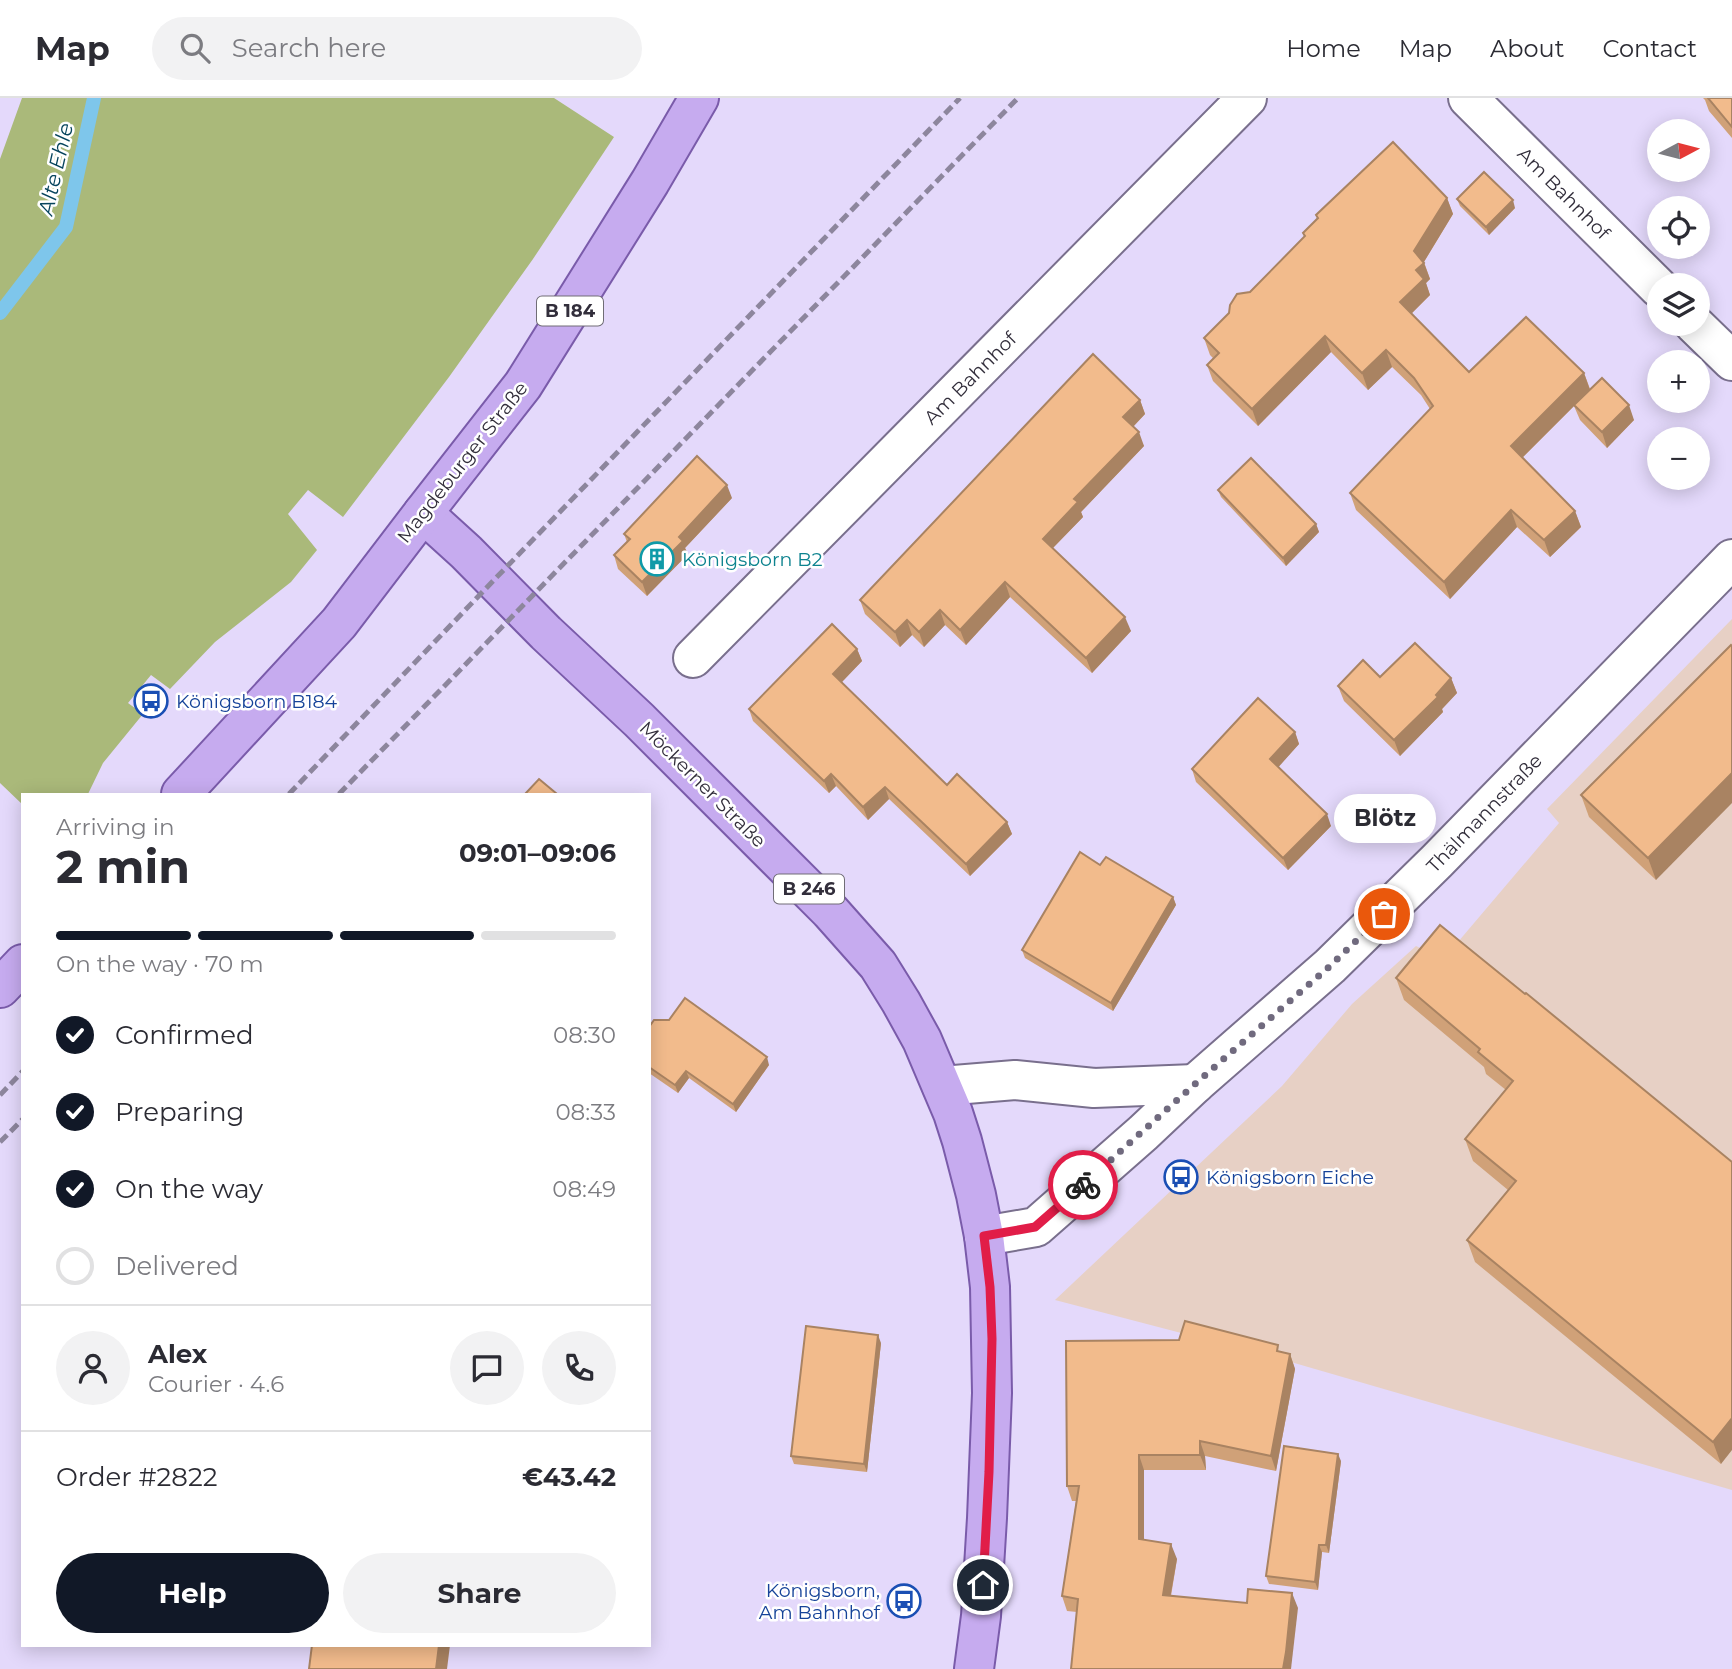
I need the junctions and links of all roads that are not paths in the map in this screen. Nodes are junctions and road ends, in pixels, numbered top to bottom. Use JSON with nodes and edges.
{"nodes":[{"id":1,"x":699,"y":98,"type":"edge"},
{"id":2,"x":1247,"y":98,"type":"edge"},
{"id":3,"x":1468,"y":98,"type":"edge"},
{"id":4,"x":1647,"y":276,"type":"edge"},
{"id":5,"x":1707,"y":336,"type":"edge"},
{"id":6,"x":1732,"y":361,"type":"edge"},
{"id":7,"x":423,"y":513,"type":"junction"},
{"id":8,"x":1732,"y":559,"type":"edge"},
{"id":9,"x":693,"y":658,"type":"dead end"},
{"id":10,"x":182,"y":793,"type":"edge"},
{"id":11,"x":21,"y":966,"type":"edge"},
{"id":12,"x":0,"y":988,"type":"edge"},
{"id":13,"x":1195,"y":1084,"type":"junction"},
{"id":14,"x":942,"y":1086,"type":"junction"},
{"id":15,"x":984,"y":1236,"type":"junction"},
{"id":16,"x":974,"y":1669,"type":"edge"}],
"edges":[{"from":1,"to":7,"type":"main road","name":"Magdeburger Straße","number":"B 184"},
{"from":2,"to":9,"type":"street","name":"Am Bahnhof"},
{"from":3,"to":4,"type":"street","name":"Am Bahnhof"},
{"from":5,"to":6,"type":"street"},
{"from":7,"to":10,"type":"main road","name":"Magdeburger Straße","number":"B 184"},
{"from":7,"to":14,"type":"main road","name":"Möckerner Straße","number":"B 246"},
{"from":8,"to":13,"type":"street","name":"Thälmannstraße"},
{"from":11,"to":12,"type":"main road"},
{"from":13,"to":14,"type":"street"},
{"from":13,"to":15,"type":"street","name":"Thälmannstraße"},
{"from":14,"to":15,"type":"main road","name":"Möckerner Straße","number":"B 246"},
{"from":15,"to":16,"type":"main road","name":"Möckerner Straße","number":"B 246"}]}
